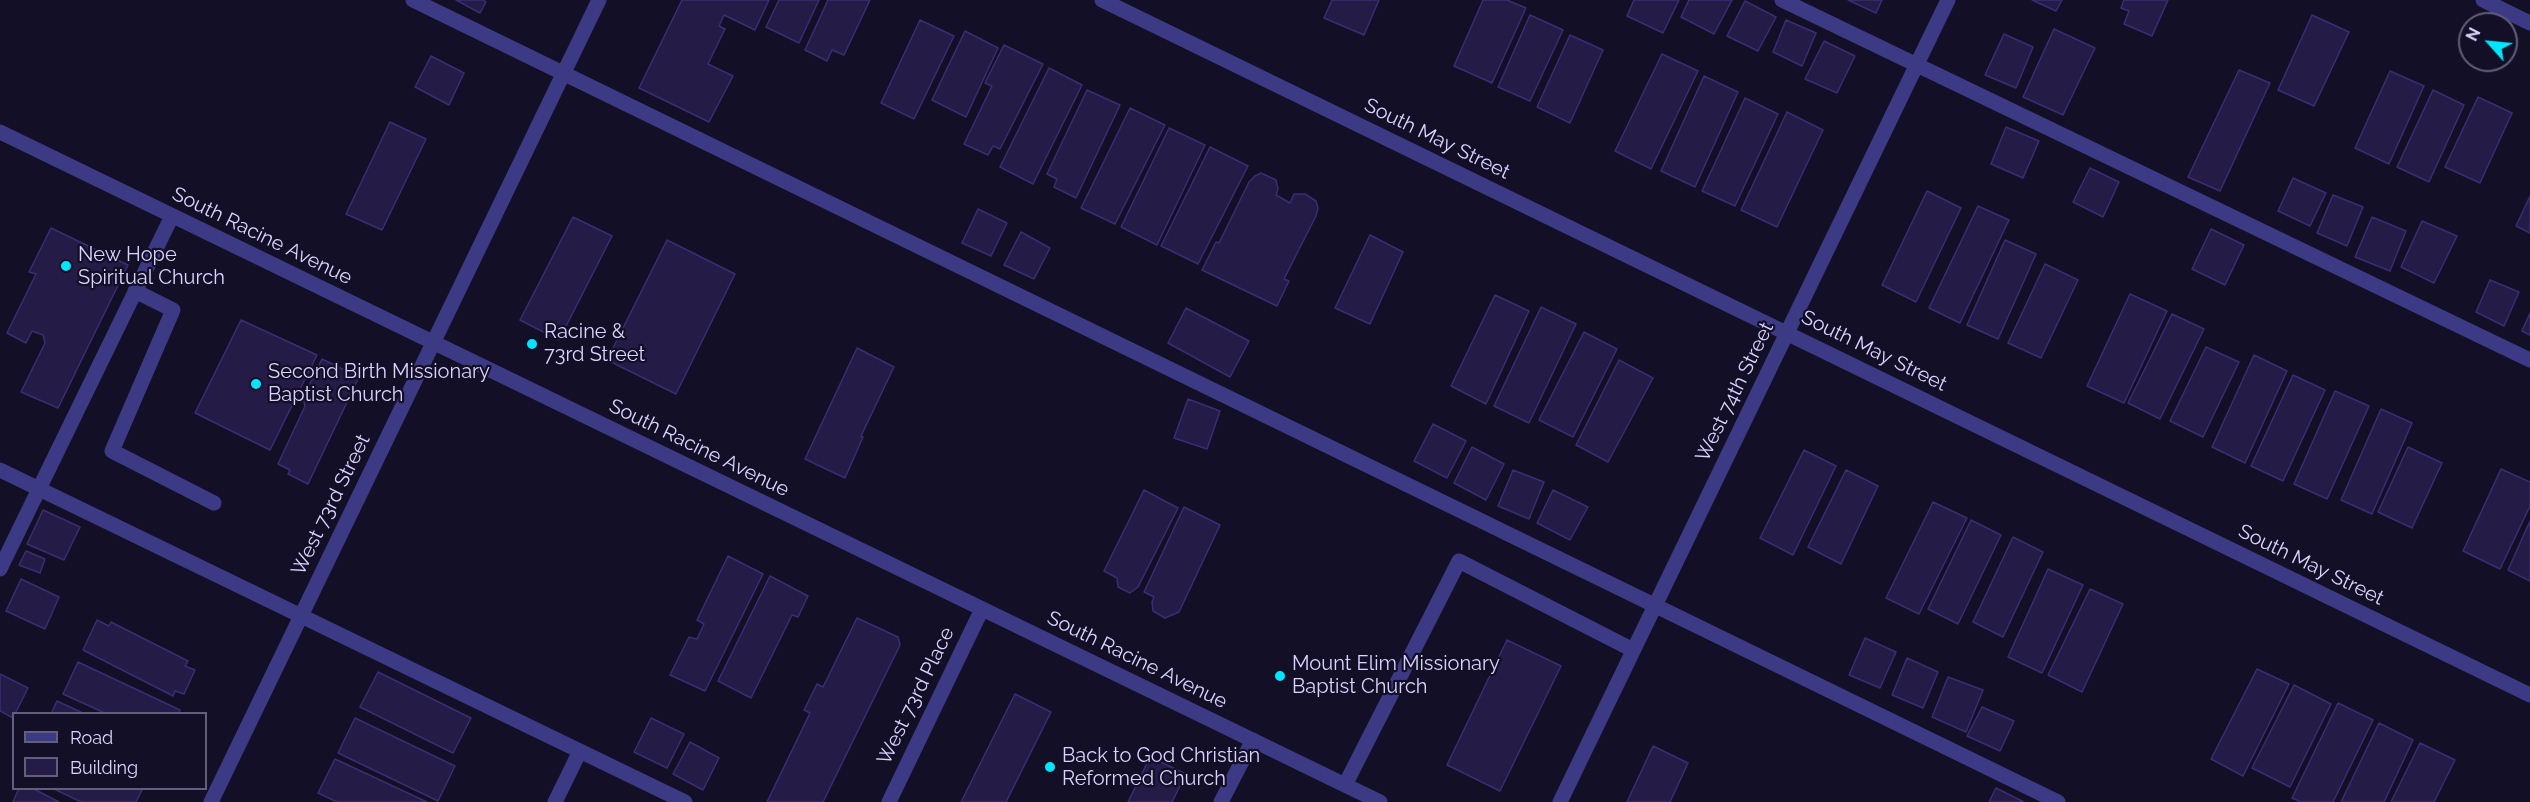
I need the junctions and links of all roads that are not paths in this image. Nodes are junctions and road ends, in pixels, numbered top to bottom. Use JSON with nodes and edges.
{"nodes":[{"id":1,"x":413,"y":0,"type":"edge"},
{"id":2,"x":599,"y":0,"type":"edge"},
{"id":3,"x":1102,"y":0,"type":"edge"},
{"id":4,"x":1782,"y":0,"type":"edge"},
{"id":5,"x":1948,"y":0,"type":"edge"},
{"id":6,"x":2483,"y":0,"type":"edge"},
{"id":7,"x":2530,"y":23,"type":"edge"},
{"id":8,"x":1916,"y":66,"type":"junction"},
{"id":9,"x":564,"y":74,"type":"junction"},
{"id":10,"x":0,"y":132,"type":"edge"},
{"id":11,"x":172,"y":216,"type":"junction"},
{"id":12,"x":135,"y":291,"type":"junction"},
{"id":13,"x":1787,"y":332,"type":"junction"},
{"id":14,"x":433,"y":342,"type":"junction"},
{"id":15,"x":2530,"y":360,"type":"edge"},
{"id":16,"x":0,"y":470,"type":"edge"},
{"id":17,"x":39,"y":489,"type":"junction"},
{"id":18,"x":214,"y":502,"type":"dead end"},
{"id":19,"x":0,"y":569,"type":"edge"},
{"id":20,"x":1656,"y":605,"type":"junction"},
{"id":21,"x":982,"y":609,"type":"junction"},
{"id":22,"x":301,"y":616,"type":"junction"},
{"id":23,"x":1633,"y":650,"type":"junction"},
{"id":24,"x":2530,"y":695,"type":"edge"},
{"id":25,"x":1253,"y":740,"type":"junction"},
{"id":26,"x":580,"y":751,"type":"junction"},
{"id":27,"x":1345,"y":784,"type":"junction"},
{"id":28,"x":211,"y":802,"type":"edge"},
{"id":29,"x":555,"y":802,"type":"edge"},
{"id":30,"x":685,"y":802,"type":"edge"},
{"id":31,"x":889,"y":802,"type":"edge"},
{"id":32,"x":1221,"y":802,"type":"edge"},
{"id":33,"x":1380,"y":802,"type":"edge"},
{"id":34,"x":1560,"y":802,"type":"edge"},
{"id":35,"x":2058,"y":802,"type":"edge"}],
"edges":[{"from":1,"to":9,"type":"street"},
{"from":2,"to":9,"type":"street","name":"West 73rd Street"},
{"from":3,"to":13,"type":"street","name":"South May Street"},
{"from":4,"to":8,"type":"street"},
{"from":5,"to":8,"type":"street","name":"West 74th Street"},
{"from":6,"to":7,"type":"street"},
{"from":8,"to":13,"type":"street","name":"West 74th Street"},
{"from":8,"to":15,"type":"street"},
{"from":9,"to":14,"type":"street","name":"West 73rd Street"},
{"from":9,"to":20,"type":"street"},
{"from":10,"to":11,"type":"street","name":"South Racine Avenue"},
{"from":11,"to":12,"type":"street"},
{"from":11,"to":14,"type":"street","name":"South Racine Avenue"},
{"from":12,"to":17,"type":"street"},
{"from":12,"to":18,"type":"street"},
{"from":13,"to":20,"type":"street","name":"West 74th Street"},
{"from":13,"to":24,"type":"street","name":"South May Street"},
{"from":14,"to":21,"type":"street","name":"South Racine Avenue"},
{"from":14,"to":22,"type":"street","name":"West 73rd Street"},
{"from":16,"to":17,"type":"street"},
{"from":17,"to":19,"type":"street"},
{"from":17,"to":22,"type":"street"},
{"from":20,"to":23,"type":"street","name":"West 74th Street"},
{"from":20,"to":35,"type":"street"},
{"from":21,"to":25,"type":"street","name":"South Racine Avenue"},
{"from":21,"to":31,"type":"street","name":"West 73rd Place"},
{"from":22,"to":26,"type":"street"},
{"from":22,"to":28,"type":"street","name":"West 73rd Street"},
{"from":23,"to":27,"type":"street"},
{"from":23,"to":34,"type":"street","name":"West 74th Street"},
{"from":25,"to":27,"type":"street","name":"South Racine Avenue"},
{"from":25,"to":32,"type":"street"},
{"from":26,"to":29,"type":"street"},
{"from":26,"to":30,"type":"street"},
{"from":27,"to":33,"type":"street","name":"South Racine Avenue"}]}
